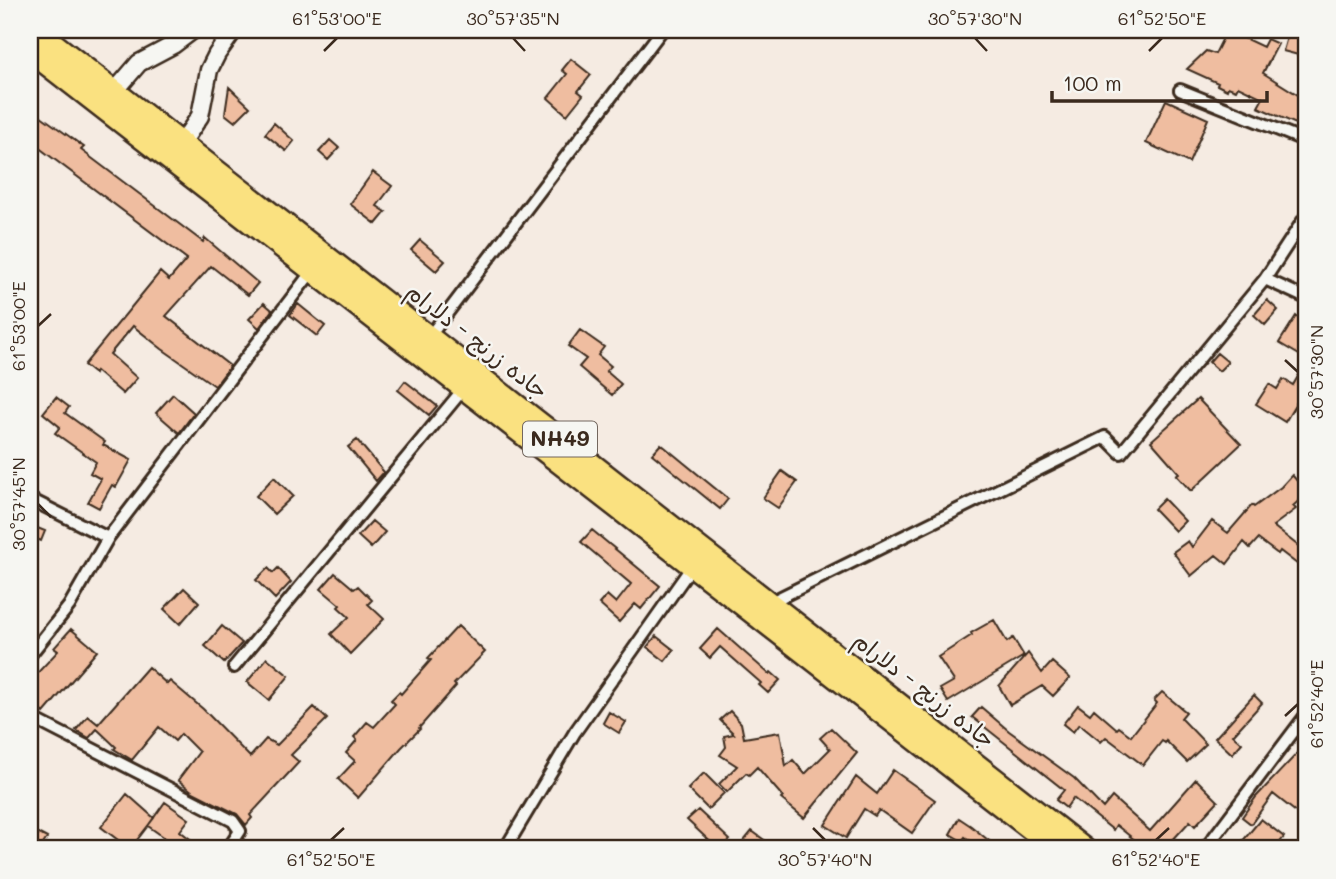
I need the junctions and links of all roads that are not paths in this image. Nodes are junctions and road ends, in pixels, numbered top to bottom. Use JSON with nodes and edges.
{"nodes":[{"id":1,"x":36,"y":30,"type":"edge"},
{"id":2,"x":193,"y":30,"type":"edge"},
{"id":3,"x":234,"y":30,"type":"edge"},
{"id":4,"x":662,"y":30,"type":"edge"},
{"id":5,"x":30,"y":51,"type":"edge"},
{"id":6,"x":1180,"y":90,"type":"dead end"},
{"id":7,"x":109,"y":99,"type":"junction"},
{"id":8,"x":1306,"y":141,"type":"edge"},
{"id":9,"x":175,"y":153,"type":"junction"},
{"id":10,"x":1306,"y":215,"type":"edge"},
{"id":11,"x":313,"y":270,"type":"junction"},
{"id":12,"x":1265,"y":279,"type":"junction"},
{"id":13,"x":1306,"y":298,"type":"edge"},
{"id":14,"x":429,"y":337,"type":"junction"},
{"id":15,"x":465,"y":387,"type":"junction"},
{"id":16,"x":30,"y":499,"type":"edge"},
{"id":17,"x":108,"y":538,"type":"junction"},
{"id":18,"x":699,"y":559,"type":"junction"},
{"id":19,"x":769,"y":603,"type":"junction"},
{"id":20,"x":30,"y":655,"type":"edge"},
{"id":21,"x":234,"y":667,"type":"dead end"},
{"id":22,"x":30,"y":717,"type":"edge"},
{"id":23,"x":1305,"y":718,"type":"edge"},
{"id":24,"x":228,"y":849,"type":"edge"},
{"id":25,"x":505,"y":849,"type":"edge"},
{"id":26,"x":1057,"y":849,"type":"edge"},
{"id":27,"x":1084,"y":849,"type":"edge"},
{"id":28,"x":1205,"y":849,"type":"edge"}],
"edges":[{"from":1,"to":7,"type":"highway","name":"جاده زرنج - دلارام","number":"NH49"},
{"from":2,"to":7,"type":"street"},
{"from":3,"to":9,"type":"street"},
{"from":4,"to":14,"type":"street"},
{"from":5,"to":7,"type":"highway","name":"جاده زرنج - دلارام","number":"NH49"},
{"from":6,"to":8,"type":"street"},
{"from":7,"to":9,"type":"highway","name":"جاده زرنج - دلارام","number":"NH49"},
{"from":9,"to":11,"type":"highway","name":"جاده زرنج - دلارام","number":"NH49"},
{"from":9,"to":14,"type":"highway","name":"جاده زرنج - دلارام","number":"NH49"},
{"from":10,"to":12,"type":"street"},
{"from":11,"to":15,"type":"highway","name":"جاده زرنج - دلارام","number":"NH49"},
{"from":11,"to":17,"type":"street"},
{"from":12,"to":13,"type":"street"},
{"from":12,"to":19,"type":"street"},
{"from":14,"to":18,"type":"highway","name":"جاده زرنج - دلارام","number":"NH49"},
{"from":15,"to":18,"type":"highway","name":"جاده زرنج - دلارام","number":"NH49"},
{"from":15,"to":21,"type":"street"},
{"from":16,"to":17,"type":"street"},
{"from":17,"to":20,"type":"street"},
{"from":18,"to":19,"type":"highway","name":"جاده زرنج - دلارام","number":"NH49"},
{"from":18,"to":25,"type":"street"},
{"from":18,"to":26,"type":"highway","name":"جاده زرنج - دلارام","number":"NH49"},
{"from":19,"to":27,"type":"highway","name":"جاده زرنج - دلارام","number":"NH49"},
{"from":22,"to":24,"type":"street"},
{"from":23,"to":28,"type":"street"}]}
